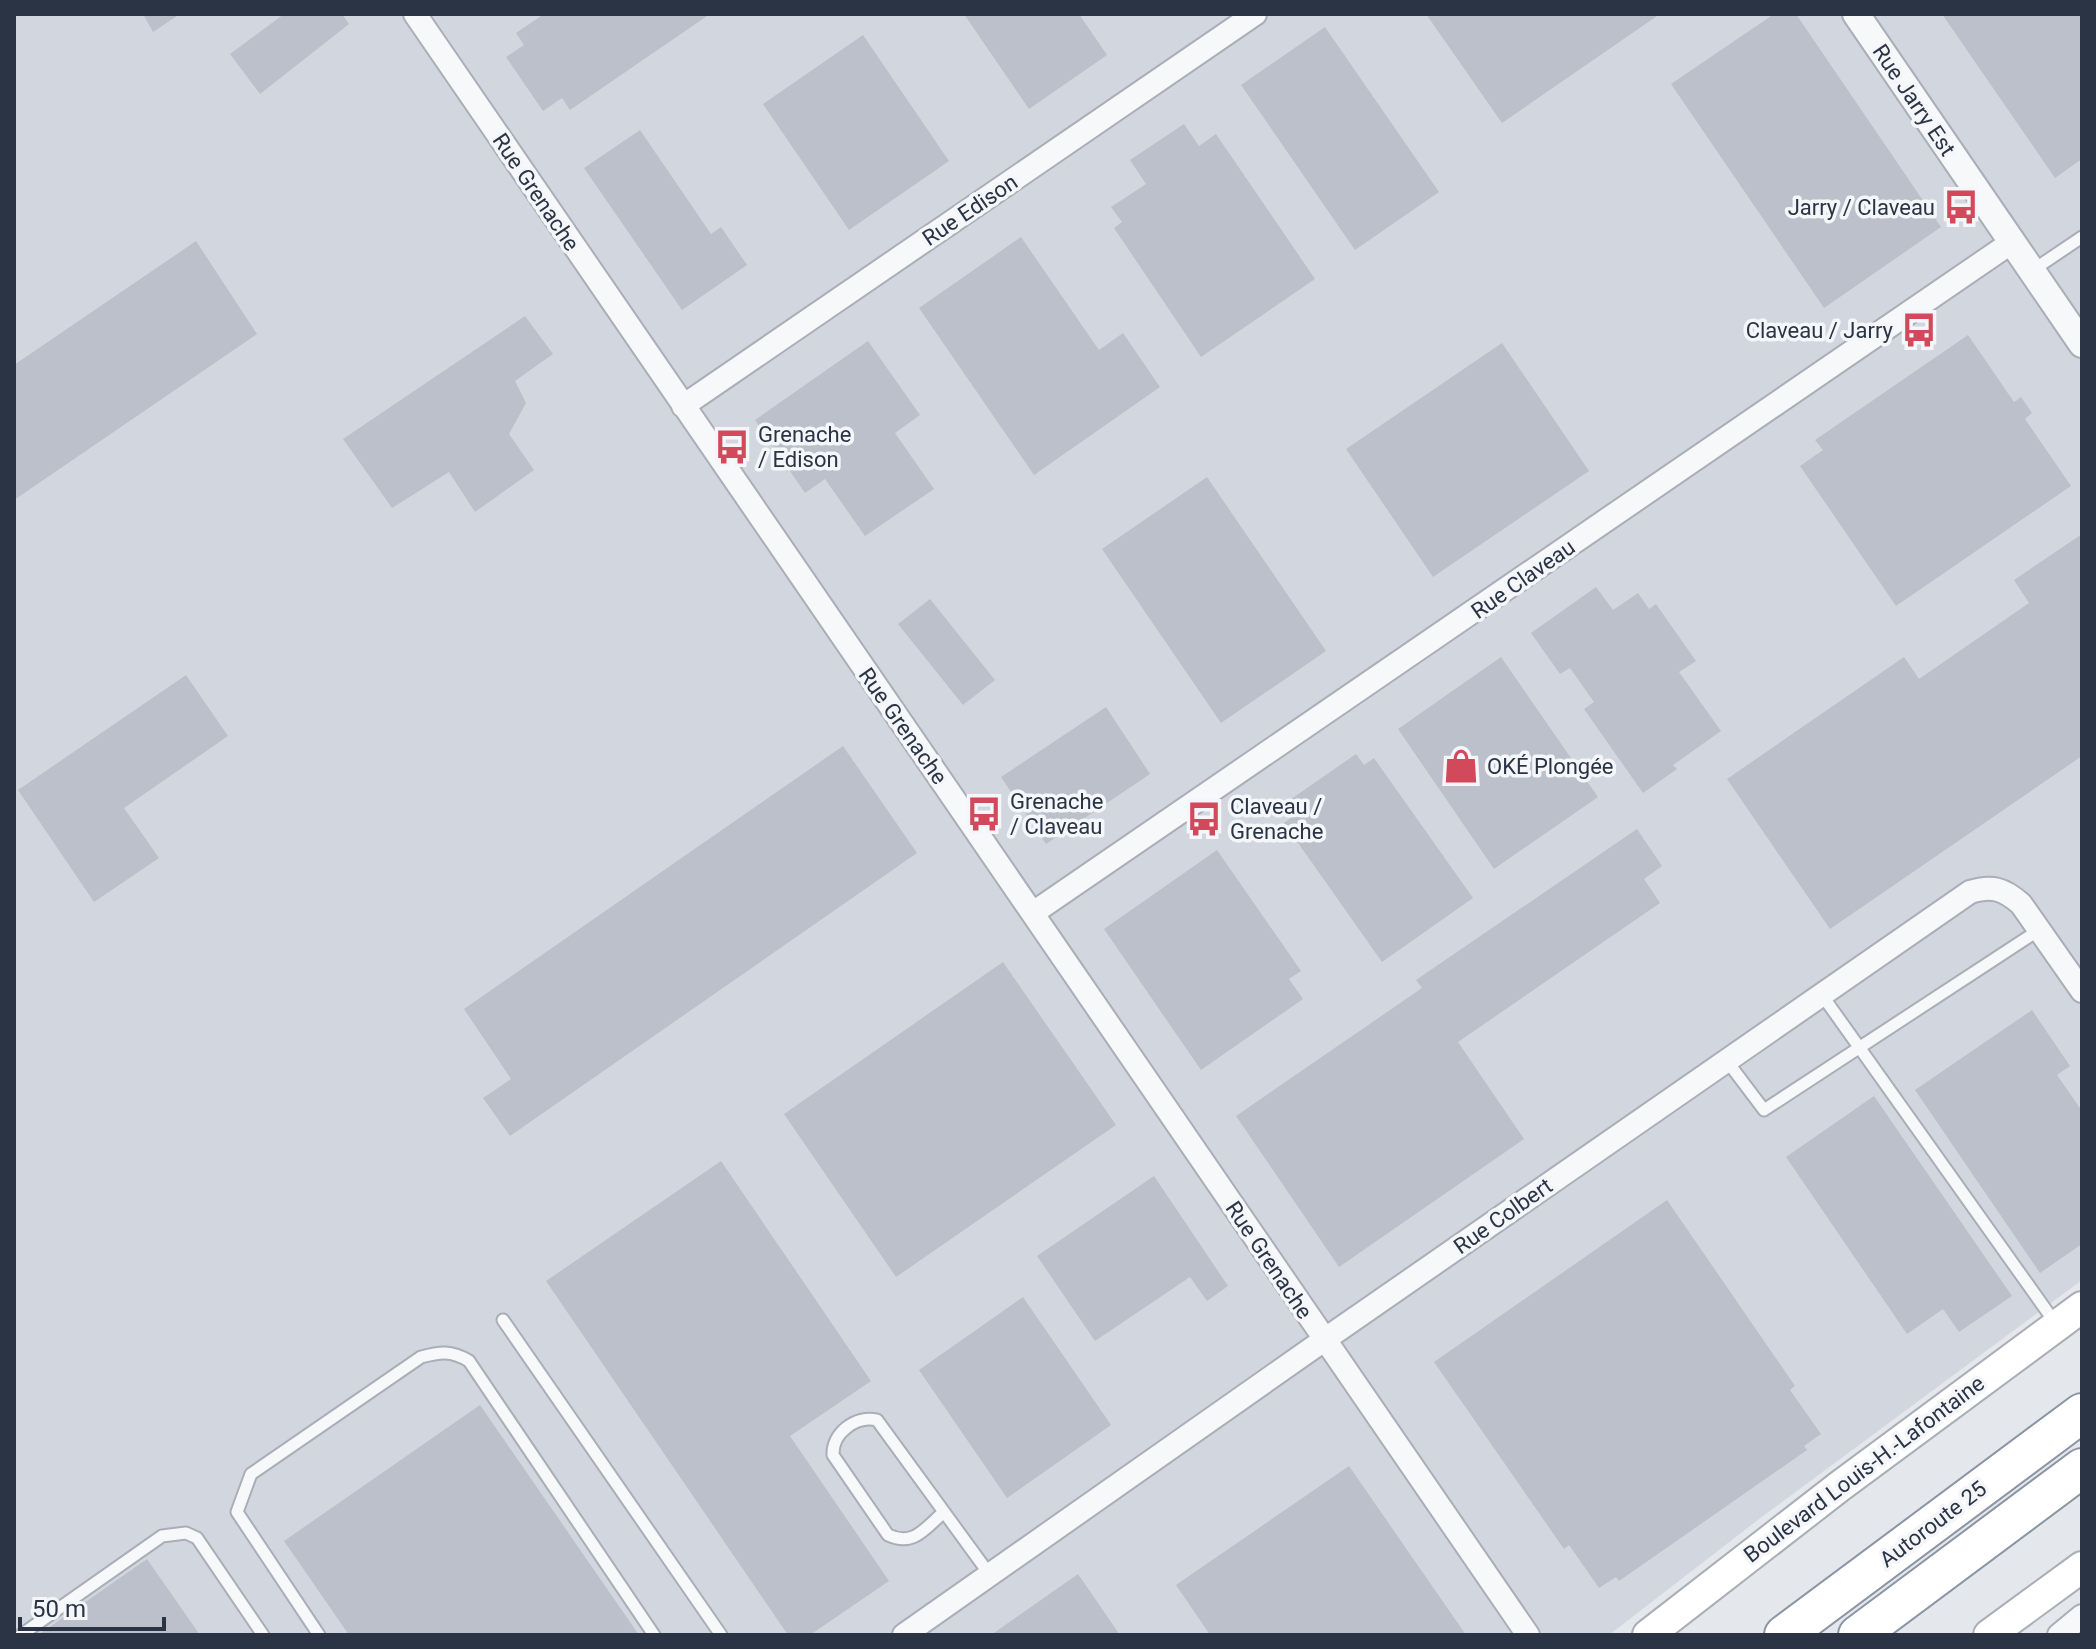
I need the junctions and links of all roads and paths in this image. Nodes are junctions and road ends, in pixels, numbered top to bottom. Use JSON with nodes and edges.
{"nodes":[{"id":1,"x":415,"y":14,"type":"edge"},
{"id":2,"x":1255,"y":14,"type":"edge"},
{"id":3,"x":1856,"y":14,"type":"edge"},
{"id":4,"x":2082,"y":237,"type":"edge"},
{"id":5,"x":2012,"y":242,"type":"junction"},
{"id":6,"x":2032,"y":271,"type":"junction"},
{"id":7,"x":2082,"y":344,"type":"edge"},
{"id":8,"x":683,"y":406,"type":"junction"},
{"id":9,"x":1033,"y":913,"type":"junction"},
{"id":10,"x":2039,"y":930,"type":"junction"},
{"id":11,"x":2082,"y":991,"type":"edge"},
{"id":12,"x":1822,"y":995,"type":"junction"},
{"id":13,"x":1859,"y":1048,"type":"junction"},
{"id":14,"x":1727,"y":1061,"type":"junction"},
{"id":15,"x":2082,"y":1307,"type":"edge"},
{"id":16,"x":503,"y":1320,"type":"dead end"},
{"id":17,"x":2057,"y":1325,"type":"junction"},
{"id":18,"x":1324,"y":1340,"type":"junction"},
{"id":19,"x":2082,"y":1413,"type":"edge"},
{"id":20,"x":2082,"y":1468,"type":"edge"},
{"id":21,"x":944,"y":1512,"type":"junction"},
{"id":22,"x":2082,"y":1567,"type":"edge"},
{"id":23,"x":990,"y":1575,"type":"junction"},
{"id":24,"x":2082,"y":1616,"type":"edge"},
{"id":25,"x":21,"y":1635,"type":"edge"},
{"id":26,"x":263,"y":1635,"type":"edge"},
{"id":27,"x":319,"y":1635,"type":"edge"},
{"id":28,"x":654,"y":1635,"type":"edge"},
{"id":29,"x":721,"y":1635,"type":"edge"},
{"id":30,"x":904,"y":1635,"type":"edge"},
{"id":31,"x":1528,"y":1635,"type":"edge"},
{"id":32,"x":1648,"y":1635,"type":"edge"},
{"id":33,"x":1784,"y":1635,"type":"edge"},
{"id":34,"x":1858,"y":1635,"type":"edge"},
{"id":35,"x":1989,"y":1635,"type":"edge"},
{"id":36,"x":2059,"y":1635,"type":"edge"}],
"edges":[{"from":1,"to":8,"type":"street","name":"Rue Grenache"},
{"from":2,"to":8,"type":"street","name":"Rue Edison"},
{"from":3,"to":5,"type":"street","name":"Rue Jarry Est"},
{"from":4,"to":6,"type":"lane"},
{"from":5,"to":6,"type":"street","name":"Rue Jarry Est"},
{"from":5,"to":9,"type":"street","name":"Rue Claveau"},
{"from":6,"to":7,"type":"street","name":"Rue Jarry Est"},
{"from":8,"to":9,"type":"street","name":"Rue Grenache"},
{"from":9,"to":18,"type":"street","name":"Rue Grenache"},
{"from":10,"to":11,"type":"street","name":"Rue Colbert"},
{"from":10,"to":12,"type":"street","name":"Rue Colbert"},
{"from":10,"to":13,"type":"lane"},
{"from":12,"to":13,"type":"lane"},
{"from":12,"to":14,"type":"street","name":"Rue Colbert"},
{"from":13,"to":14,"type":"lane"},
{"from":13,"to":17,"type":"lane"},
{"from":14,"to":18,"type":"street","name":"Rue Colbert"},
{"from":15,"to":17,"type":"main road","name":"Boulevard Louis-H.-Lafontaine"},
{"from":16,"to":29,"type":"lane"},
{"from":17,"to":32,"type":"main road","name":"Boulevard Louis-H.-Lafontaine"},
{"from":18,"to":23,"type":"street","name":"Rue Colbert"},
{"from":18,"to":31,"type":"street","name":"Rue Grenache"},
{"from":19,"to":33,"type":"highway","name":"Autoroute 25"},
{"from":20,"to":34,"type":"highway","name":"Autoroute 25"},
{"from":21,"to":21,"type":"lane"},
{"from":21,"to":23,"type":"lane"},
{"from":22,"to":35,"type":"main road"},
{"from":23,"to":30,"type":"street","name":"Rue Colbert"},
{"from":24,"to":36,"type":"street"},
{"from":25,"to":26,"type":"lane"},
{"from":27,"to":28,"type":"lane"}]}
